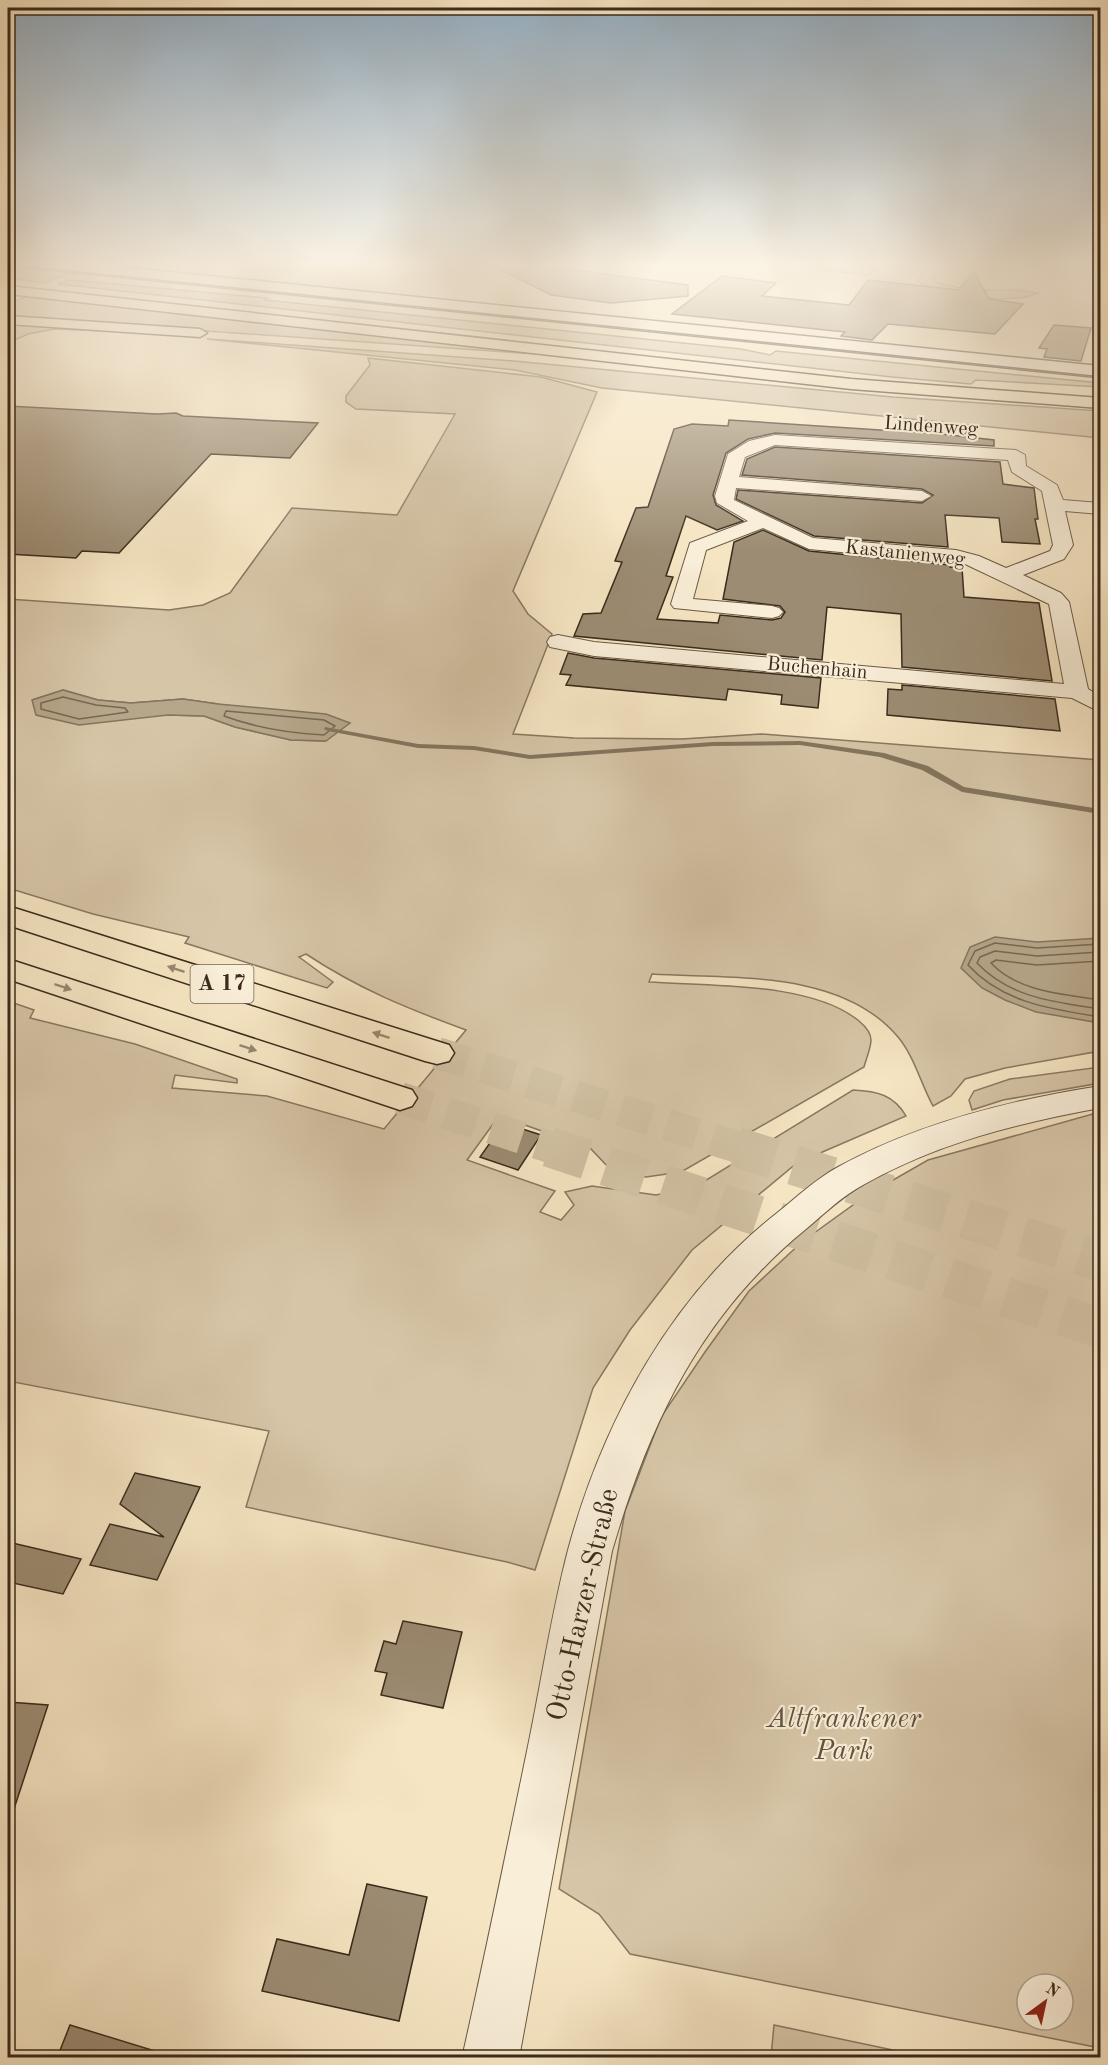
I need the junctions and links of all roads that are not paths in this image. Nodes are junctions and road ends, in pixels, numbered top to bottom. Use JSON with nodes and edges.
{"nodes":[{"id":1,"x":569,"y":358,"type":"edge"},
{"id":2,"x":618,"y":358,"type":"edge"},
{"id":3,"x":679,"y":358,"type":"edge"},
{"id":4,"x":977,"y":358,"type":"edge"},
{"id":5,"x":686,"y":366,"type":"junction"},
{"id":6,"x":1101,"y":371,"type":"edge"},
{"id":7,"x":1101,"y":396,"type":"edge"},
{"id":8,"x":1101,"y":403,"type":"edge"},
{"id":9,"x":775,"y":440,"type":"joint"},
{"id":10,"x":728,"y":482,"type":"junction"},
{"id":11,"x":922,"y":496,"type":"dead end"},
{"id":12,"x":1055,"y":505,"type":"junction"},
{"id":13,"x":1101,"y":508,"type":"edge"},
{"id":14,"x":762,"y":522,"type":"junction"},
{"id":15,"x":1005,"y":574,"type":"junction"},
{"id":16,"x":772,"y":612,"type":"dead end"},
{"id":17,"x":558,"y":642,"type":"dead end"},
{"id":18,"x":1077,"y":692,"type":"junction"},
{"id":19,"x":1101,"y":705,"type":"edge"},
{"id":20,"x":8,"y":915,"type":"edge"},
{"id":21,"x":8,"y":969,"type":"edge"},
{"id":22,"x":437,"y":1053,"type":"tunnel mouth"},
{"id":23,"x":1101,"y":1097,"type":"edge"},
{"id":24,"x":400,"y":1098,"type":"tunnel mouth"},
{"id":25,"x":490,"y":2058,"type":"edge"}],
"edges":[{"from":1,"to":5,"type":"highway"},
{"from":2,"to":5,"type":"highway"},
{"from":3,"to":7,"type":"highway"},
{"from":4,"to":6,"type":"street"},
{"from":5,"to":8,"type":"highway"},
{"from":9,"to":10,"type":"street","name":"Kastanienweg"},
{"from":9,"to":12,"type":"street","name":"Lindenweg"},
{"from":10,"to":11,"type":"street"},
{"from":10,"to":14,"type":"street","name":"Kastanienweg"},
{"from":12,"to":13,"type":"street"},
{"from":12,"to":15,"type":"street","name":"Lindenweg"},
{"from":14,"to":15,"type":"street","name":"Kastanienweg"},
{"from":14,"to":16,"type":"street"},
{"from":15,"to":18,"type":"street","name":"Kastanienweg"},
{"from":17,"to":18,"type":"street","name":"Buchenhain"},
{"from":18,"to":19,"type":"street"},
{"from":22,"to":20,"type":"highway","number":"A 17","one_way":true},
{"from":21,"to":24,"type":"highway","number":"A 17","one_way":true},
{"from":23,"to":25,"type":"street","name":"Otto-Harzer-Straße"}]}
